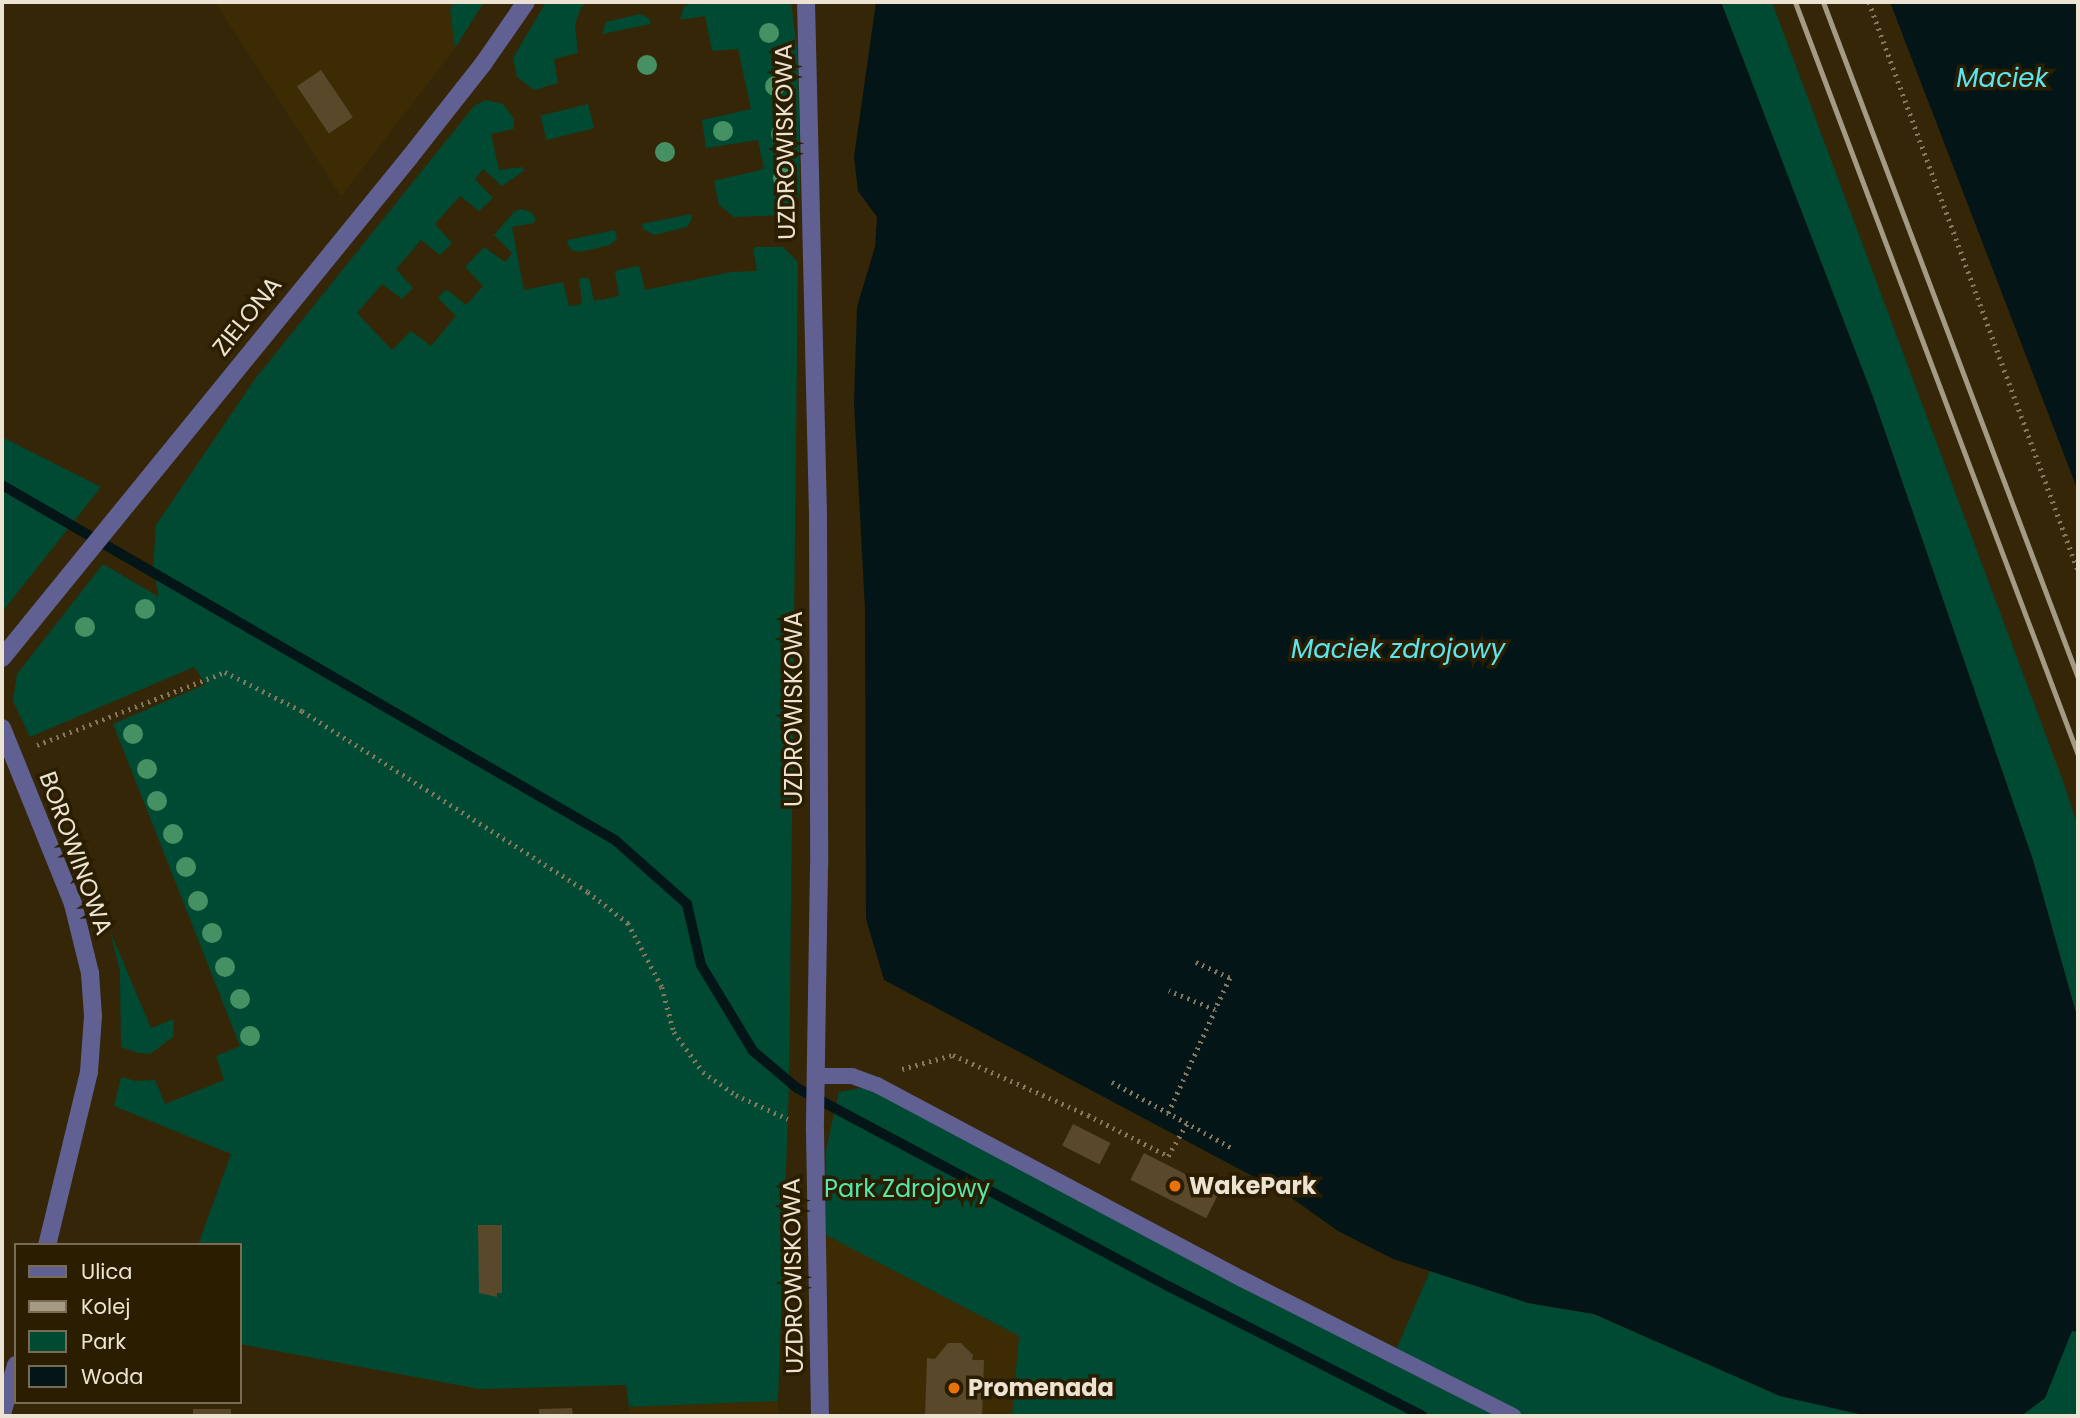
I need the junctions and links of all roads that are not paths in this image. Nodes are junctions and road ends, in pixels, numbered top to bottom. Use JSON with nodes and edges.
{"nodes":[{"id":1,"x":526,"y":2,"type":"edge"},
{"id":2,"x":806,"y":2,"type":"edge"},
{"id":3,"x":2,"y":659,"type":"edge"},
{"id":4,"x":2,"y":728,"type":"edge"},
{"id":5,"x":816,"y":1076,"type":"junction"},
{"id":6,"x":47,"y":1243,"type":"edge"},
{"id":7,"x":14,"y":1372,"type":"edge"},
{"id":8,"x":2,"y":1414,"type":"edge"},
{"id":9,"x":820,"y":1416,"type":"edge"},
{"id":10,"x":1513,"y":1416,"type":"edge"}],
"edges":[{"from":1,"to":3,"type":"street","name":"ZIELONA"},
{"from":2,"to":5,"type":"street","name":"UZDROWISKOWA"},
{"from":4,"to":6,"type":"street","name":"BOROWINOWA"},
{"from":5,"to":9,"type":"street","name":"UZDROWISKOWA"},
{"from":5,"to":10,"type":"lane"},
{"from":7,"to":8,"type":"street"}]}
